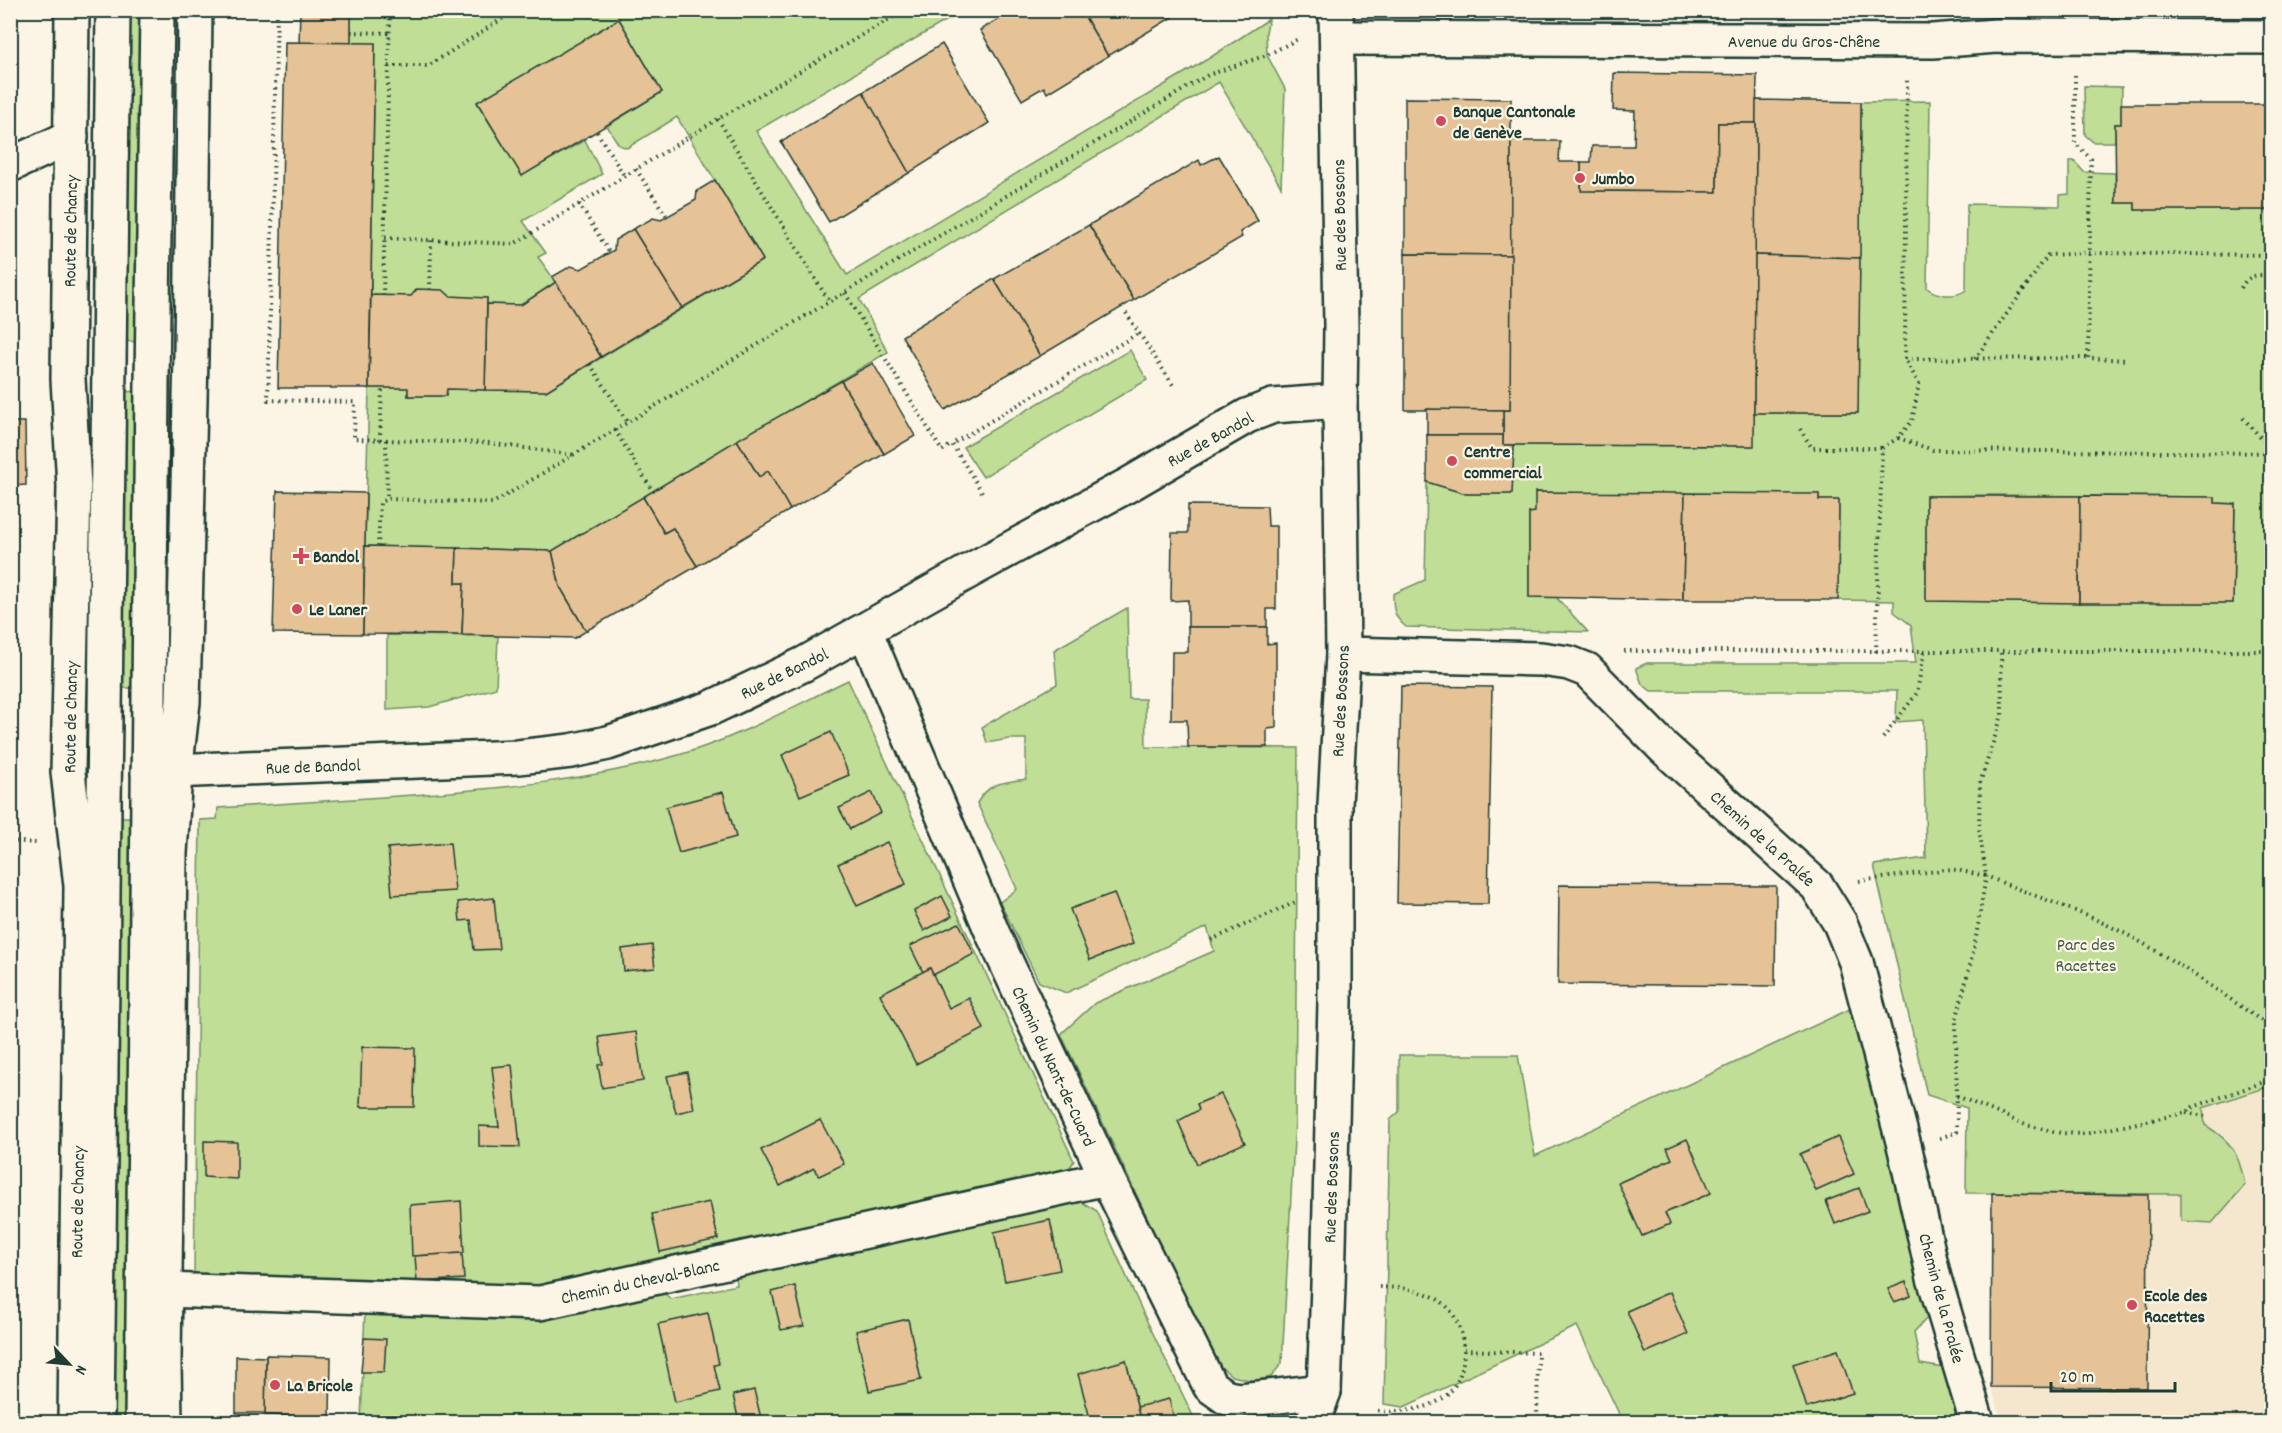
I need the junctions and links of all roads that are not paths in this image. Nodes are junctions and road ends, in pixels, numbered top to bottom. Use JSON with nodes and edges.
{"nodes":[{"id":1,"x":72,"y":10,"type":"edge"},
{"id":2,"x":113,"y":10,"type":"edge"},
{"id":3,"x":158,"y":10,"type":"edge"},
{"id":4,"x":195,"y":10,"type":"edge"},
{"id":5,"x":1337,"y":24,"type":"edge"},
{"id":6,"x":2223,"y":24,"type":"edge"},
{"id":7,"x":2271,"y":38,"type":"edge"},
{"id":8,"x":71,"y":137,"type":"junction"},
{"id":9,"x":10,"y":165,"type":"edge"},
{"id":10,"x":1340,"y":401,"type":"junction"},
{"id":11,"x":866,"y":631,"type":"junction"},
{"id":12,"x":1343,"y":654,"type":"junction"},
{"id":13,"x":68,"y":772,"type":"junction"},
{"id":14,"x":104,"y":772,"type":"junction"},
{"id":15,"x":162,"y":772,"type":"junction"},
{"id":16,"x":1107,"y":1178,"type":"junction"},
{"id":17,"x":165,"y":1290,"type":"junction"},
{"id":18,"x":1324,"y":1391,"type":"junction"},
{"id":19,"x":75,"y":1422,"type":"edge"},
{"id":20,"x":97,"y":1422,"type":"edge"},
{"id":21,"x":142,"y":1422,"type":"edge"},
{"id":22,"x":165,"y":1422,"type":"edge"},
{"id":23,"x":1313,"y":1422,"type":"edge"},
{"id":24,"x":1335,"y":1422,"type":"edge"},
{"id":25,"x":1977,"y":1422,"type":"edge"}],
"edges":[{"from":1,"to":8,"type":"street","name":"Route de Chancy"},
{"from":2,"to":14,"type":"street"},
{"from":3,"to":15,"type":"street"},
{"from":4,"to":15,"type":"street"},
{"from":5,"to":6,"type":"street","name":"Avenue du Gros-Chêne"},
{"from":5,"to":10,"type":"street","name":"Rue des Bossons"},
{"from":6,"to":7,"type":"street","name":"Avenue du Gros-Chêne"},
{"from":8,"to":9,"type":"street"},
{"from":8,"to":13,"type":"street","name":"Route de Chancy"},
{"from":10,"to":11,"type":"street","name":"Rue de Bandol"},
{"from":10,"to":12,"type":"street","name":"Rue des Bossons"},
{"from":11,"to":15,"type":"street","name":"Rue de Bandol"},
{"from":11,"to":16,"type":"street","name":"Chemin du Nant-de-Cuard"},
{"from":12,"to":18,"type":"street","name":"Rue des Bossons"},
{"from":12,"to":25,"type":"street","name":"Chemin de la Pralée"},
{"from":13,"to":14,"type":"street","name":"Rue de Bandol"},
{"from":13,"to":19,"type":"street","name":"Route de Chancy"},
{"from":14,"to":15,"type":"street","name":"Rue de Bandol"},
{"from":14,"to":20,"type":"street"},
{"from":15,"to":17,"type":"street"},
{"from":15,"to":21,"type":"street"},
{"from":16,"to":17,"type":"street","name":"Chemin du Cheval-Blanc"},
{"from":16,"to":18,"type":"street","name":"Chemin du Nant-de-Cuard"},
{"from":17,"to":22,"type":"street"},
{"from":18,"to":23,"type":"street","name":"Rue des Bossons"},
{"from":18,"to":24,"type":"street","name":"Rue des Bossons"}]}
